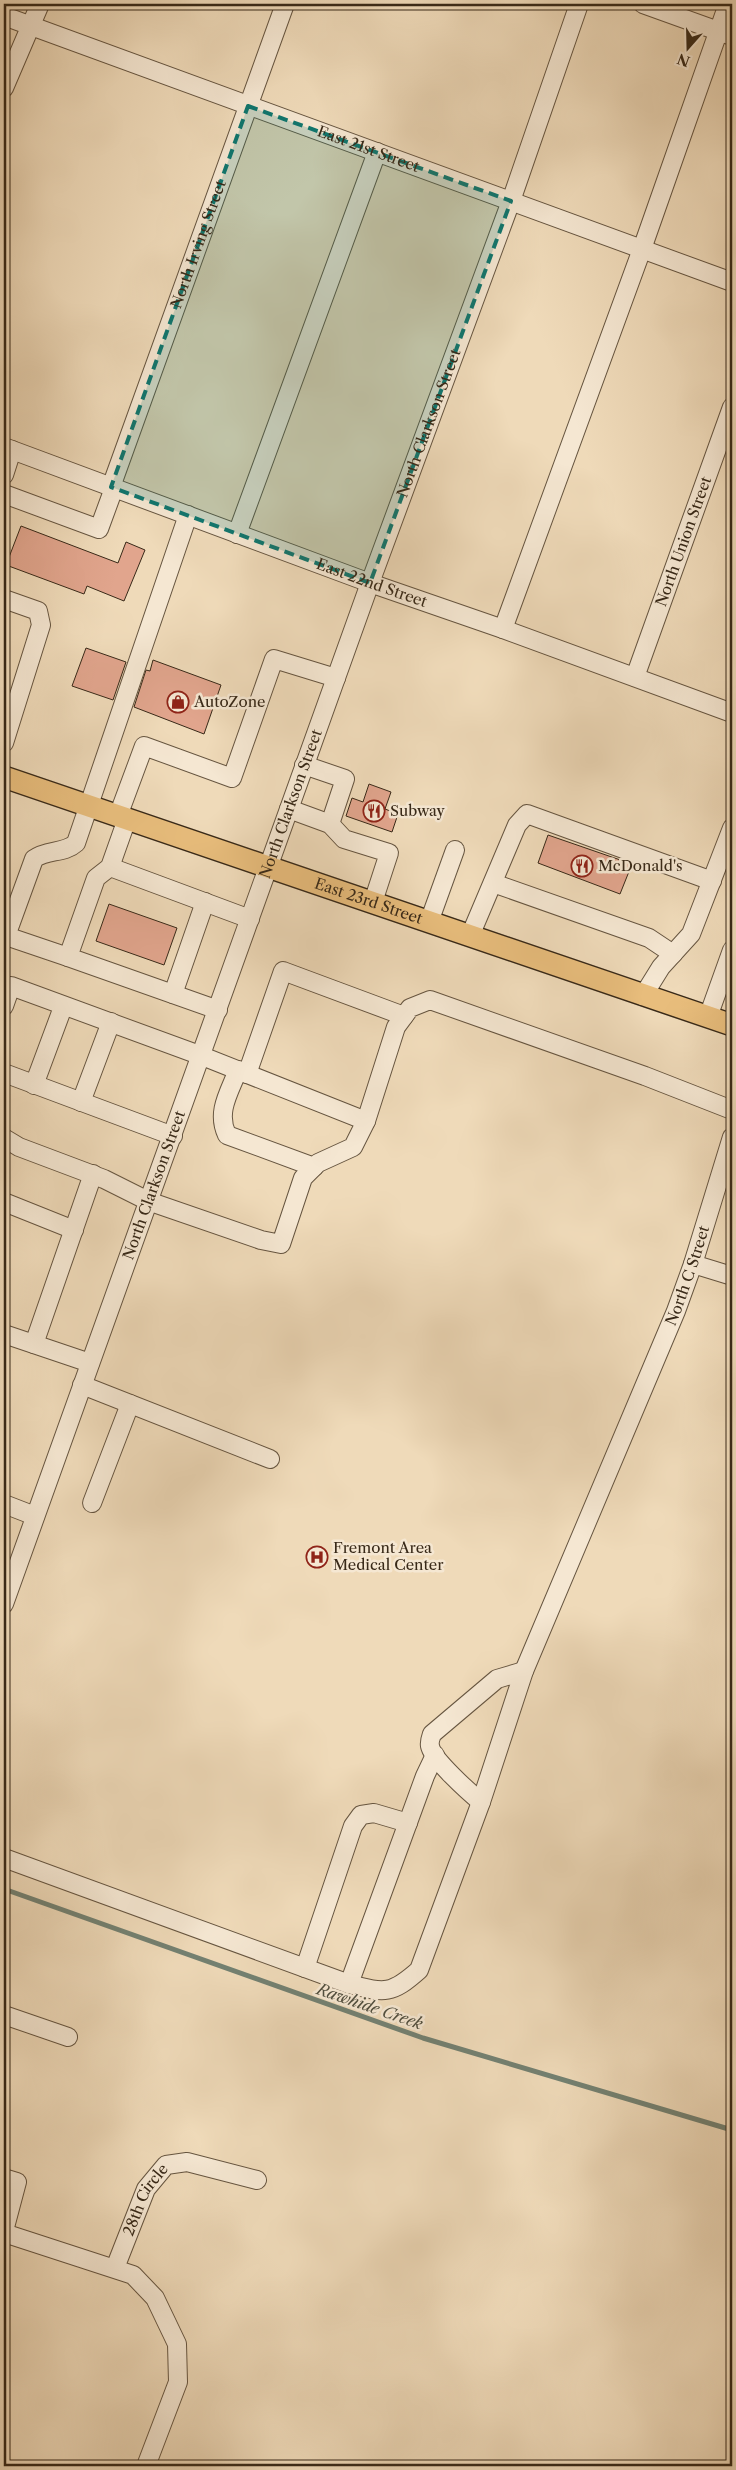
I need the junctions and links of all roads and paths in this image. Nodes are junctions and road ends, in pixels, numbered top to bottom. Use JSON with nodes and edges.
{"nodes":[{"id":1,"x":40,"y":4,"type":"edge"},
{"id":2,"x":285,"y":4,"type":"edge"},
{"id":3,"x":579,"y":4,"type":"edge"},
{"id":4,"x":643,"y":4,"type":"edge"},
{"id":5,"x":728,"y":4,"type":"edge"},
{"id":6,"x":4,"y":16,"type":"edge"},
{"id":7,"x":32,"y":26,"type":"junction"},
{"id":8,"x":725,"y":33,"type":"edge"},
{"id":9,"x":4,"y":88,"type":"edge"},
{"id":10,"x":248,"y":106,"type":"junction"},
{"id":11,"x":377,"y":152,"type":"junction"},
{"id":12,"x":511,"y":201,"type":"junction"},
{"id":13,"x":642,"y":249,"type":"junction"},
{"id":14,"x":732,"y":282,"type":"edge"},
{"id":15,"x":732,"y":407,"type":"edge"},
{"id":16,"x":8,"y":449,"type":"edge"},
{"id":17,"x":4,"y":476,"type":"edge"},
{"id":18,"x":113,"y":487,"type":"junction"},
{"id":19,"x":4,"y":494,"type":"edge"},
{"id":20,"x":188,"y":515,"type":"junction"},
{"id":21,"x":237,"y":534,"type":"junction"},
{"id":22,"x":370,"y":583,"type":"junction"},
{"id":23,"x":4,"y":599,"type":"edge"},
{"id":24,"x":503,"y":629,"type":"junction"},
{"id":25,"x":635,"y":677,"type":"junction"},
{"id":26,"x":336,"y":678,"type":"junction"},
{"id":27,"x":732,"y":713,"type":"edge"},
{"id":28,"x":4,"y":743,"type":"edge"},
{"id":29,"x":304,"y":765,"type":"junction"},
{"id":30,"x":4,"y":777,"type":"edge"},
{"id":31,"x":88,"y":805,"type":"junction"},
{"id":32,"x":289,"y":809,"type":"junction"},
{"id":33,"x":122,"y":817,"type":"junction"},
{"id":34,"x":330,"y":824,"type":"junction"},
{"id":35,"x":732,"y":828,"type":"edge"},
{"id":36,"x":455,"y":850,"type":"dead end"},
{"id":37,"x":269,"y":866,"type":"junction"},
{"id":38,"x":110,"y":867,"type":"junction"},
{"id":39,"x":712,"y":881,"type":"junction"},
{"id":40,"x":492,"y":883,"type":"junction"},
{"id":41,"x":205,"y":902,"type":"junction"},
{"id":42,"x":373,"y":902,"type":"junction"},
{"id":43,"x":250,"y":919,"type":"junction"},
{"id":44,"x":429,"y":922,"type":"junction"},
{"id":45,"x":470,"y":936,"type":"junction"},
{"id":46,"x":732,"y":950,"type":"edge"},
{"id":47,"x":673,"y":954,"type":"junction"},
{"id":48,"x":68,"y":957,"type":"junction"},
{"id":49,"x":173,"y":994,"type":"junction"},
{"id":50,"x":643,"y":996,"type":"junction"},
{"id":51,"x":4,"y":1006,"type":"edge"},
{"id":52,"x":63,"y":1007,"type":"junction"},
{"id":53,"x":218,"y":1010,"type":"junction"},
{"id":54,"x":404,"y":1016,"type":"junction"},
{"id":55,"x":708,"y":1017,"type":"junction"},
{"id":56,"x":110,"y":1022,"type":"junction"},
{"id":57,"x":732,"y":1025,"type":"edge"},
{"id":58,"x":202,"y":1056,"type":"junction"},
{"id":59,"x":242,"y":1072,"type":"junction"},
{"id":60,"x":4,"y":1073,"type":"edge"},
{"id":61,"x":34,"y":1085,"type":"junction"},
{"id":62,"x":81,"y":1102,"type":"junction"},
{"id":63,"x":732,"y":1110,"type":"edge"},
{"id":64,"x":366,"y":1121,"type":"junction"},
{"id":65,"x":173,"y":1136,"type":"junction"},
{"id":66,"x":732,"y":1137,"type":"edge"},
{"id":67,"x":4,"y":1138,"type":"edge"},
{"id":68,"x":314,"y":1167,"type":"junction"},
{"id":69,"x":93,"y":1174,"type":"junction"},
{"id":70,"x":148,"y":1201,"type":"junction"},
{"id":71,"x":4,"y":1202,"type":"edge"},
{"id":72,"x":74,"y":1230,"type":"junction"},
{"id":73,"x":694,"y":1264,"type":"junction"},
{"id":74,"x":731,"y":1270,"type":"edge"},
{"id":75,"x":4,"y":1334,"type":"edge"},
{"id":76,"x":34,"y":1344,"type":"junction"},
{"id":77,"x":90,"y":1363,"type":"junction"},
{"id":78,"x":82,"y":1385,"type":"junction"},
{"id":79,"x":130,"y":1404,"type":"junction"},
{"id":80,"x":270,"y":1459,"type":"dead end"},
{"id":81,"x":92,"y":1503,"type":"dead end"},
{"id":82,"x":4,"y":1504,"type":"edge"},
{"id":83,"x":36,"y":1516,"type":"junction"},
{"id":84,"x":4,"y":1604,"type":"edge"},
{"id":85,"x":524,"y":1671,"type":"junction"},
{"id":86,"x":435,"y":1755,"type":"junction"},
{"id":87,"x":481,"y":1802,"type":"junction"},
{"id":88,"x":408,"y":1823,"type":"junction"},
{"id":89,"x":4,"y":1858,"type":"edge"},
{"id":90,"x":305,"y":1968,"type":"junction"},
{"id":91,"x":349,"y":1984,"type":"junction"},
{"id":92,"x":4,"y":2015,"type":"edge"},
{"id":93,"x":68,"y":2037,"type":"dead end"},
{"id":94,"x":4,"y":2178,"type":"edge"},
{"id":95,"x":257,"y":2180,"type":"dead end"},
{"id":96,"x":4,"y":2232,"type":"edge"},
{"id":97,"x":115,"y":2268,"type":"junction"},
{"id":98,"x":146,"y":2466,"type":"edge"}],
"edges":[{"from":1,"to":7,"type":"street"},
{"from":2,"to":10,"type":"street","name":"North Irving Street"},
{"from":3,"to":12,"type":"street","name":"North Clarkson Street"},
{"from":4,"to":8,"type":"street"},
{"from":5,"to":8,"type":"street"},
{"from":6,"to":7,"type":"street","name":"East 21st Street"},
{"from":7,"to":9,"type":"street"},
{"from":7,"to":10,"type":"street","name":"East 21st Street"},
{"from":8,"to":13,"type":"street"},
{"from":10,"to":11,"type":"street","name":"East 21st Street"},
{"from":10,"to":18,"type":"street","name":"North Irving Street"},
{"from":11,"to":12,"type":"street","name":"East 21st Street"},
{"from":11,"to":21,"type":"street"},
{"from":12,"to":13,"type":"street","name":"East 21st Street"},
{"from":12,"to":22,"type":"street","name":"North Clarkson Street"},
{"from":13,"to":14,"type":"street","name":"East 21st Street"},
{"from":13,"to":24,"type":"street"},
{"from":15,"to":25,"type":"street","name":"North Union Street"},
{"from":16,"to":17,"type":"street"},
{"from":16,"to":18,"type":"street","name":"East 22nd Street"},
{"from":18,"to":19,"type":"street","name":"North Irving Street"},
{"from":18,"to":20,"type":"street","name":"East 22nd Street"},
{"from":20,"to":21,"type":"street","name":"East 22nd Street"},
{"from":20,"to":31,"type":"street"},
{"from":21,"to":22,"type":"street","name":"East 22nd Street"},
{"from":22,"to":24,"type":"street","name":"East 22nd Street"},
{"from":22,"to":26,"type":"street","name":"North Clarkson Street"},
{"from":23,"to":28,"type":"street"},
{"from":24,"to":25,"type":"street","name":"East 22nd Street"},
{"from":25,"to":27,"type":"street","name":"East 22nd Street"},
{"from":26,"to":29,"type":"street","name":"North Clarkson Street"},
{"from":26,"to":33,"type":"street"},
{"from":29,"to":32,"type":"street","name":"North Clarkson Street"},
{"from":29,"to":34,"type":"street"},
{"from":30,"to":31,"type":"main road","name":"East 23rd Street"},
{"from":31,"to":33,"type":"main road","name":"East 23rd Street"},
{"from":31,"to":48,"type":"street"},
{"from":32,"to":34,"type":"street"},
{"from":32,"to":37,"type":"street","name":"North Clarkson Street"},
{"from":33,"to":37,"type":"main road","name":"East 23rd Street"},
{"from":33,"to":38,"type":"street"},
{"from":34,"to":42,"type":"street"},
{"from":35,"to":39,"type":"street"},
{"from":36,"to":44,"type":"street"},
{"from":37,"to":42,"type":"main road","name":"East 23rd Street"},
{"from":37,"to":43,"type":"street","name":"North Clarkson Street"},
{"from":38,"to":41,"type":"street"},
{"from":38,"to":48,"type":"street"},
{"from":39,"to":40,"type":"street"},
{"from":39,"to":47,"type":"street"},
{"from":40,"to":45,"type":"street"},
{"from":40,"to":47,"type":"street"},
{"from":41,"to":43,"type":"street"},
{"from":41,"to":49,"type":"street"},
{"from":42,"to":44,"type":"main road","name":"East 23rd Street"},
{"from":43,"to":53,"type":"street","name":"North Clarkson Street"},
{"from":44,"to":45,"type":"main road","name":"East 23rd Street"},
{"from":45,"to":50,"type":"main road","name":"East 23rd Street"},
{"from":46,"to":55,"type":"street"},
{"from":47,"to":50,"type":"street"},
{"from":48,"to":49,"type":"street"},
{"from":49,"to":53,"type":"street"},
{"from":50,"to":55,"type":"main road","name":"East 23rd Street"},
{"from":51,"to":52,"type":"street"},
{"from":52,"to":56,"type":"street"},
{"from":52,"to":61,"type":"street"},
{"from":53,"to":58,"type":"street","name":"North Clarkson Street"},
{"from":54,"to":59,"type":"street"},
{"from":54,"to":63,"type":"street"},
{"from":54,"to":64,"type":"street"},
{"from":55,"to":57,"type":"main road","name":"East 23rd Street"},
{"from":56,"to":58,"type":"street"},
{"from":56,"to":62,"type":"street"},
{"from":58,"to":59,"type":"street"},
{"from":58,"to":65,"type":"street","name":"North Clarkson Street"},
{"from":59,"to":64,"type":"street"},
{"from":59,"to":68,"type":"street"},
{"from":60,"to":61,"type":"street"},
{"from":61,"to":62,"type":"street"},
{"from":62,"to":65,"type":"street"},
{"from":64,"to":68,"type":"street"},
{"from":65,"to":70,"type":"street","name":"North Clarkson Street"},
{"from":66,"to":73,"type":"street","name":"North C Street"},
{"from":67,"to":69,"type":"street"},
{"from":68,"to":70,"type":"street"},
{"from":69,"to":70,"type":"street"},
{"from":69,"to":72,"type":"street"},
{"from":70,"to":77,"type":"street","name":"North Clarkson Street"},
{"from":71,"to":72,"type":"street"},
{"from":72,"to":76,"type":"street"},
{"from":73,"to":74,"type":"street"},
{"from":73,"to":85,"type":"street","name":"North C Street"},
{"from":75,"to":76,"type":"street"},
{"from":76,"to":77,"type":"street"},
{"from":77,"to":78,"type":"street","name":"North Clarkson Street"},
{"from":78,"to":79,"type":"street"},
{"from":78,"to":83,"type":"street","name":"North Clarkson Street"},
{"from":79,"to":80,"type":"street"},
{"from":79,"to":81,"type":"street"},
{"from":82,"to":83,"type":"street"},
{"from":83,"to":84,"type":"street","name":"North Clarkson Street"},
{"from":85,"to":86,"type":"street"},
{"from":85,"to":87,"type":"street","name":"North C Street"},
{"from":86,"to":87,"type":"street"},
{"from":86,"to":88,"type":"street"},
{"from":87,"to":91,"type":"street","name":"North C Street"},
{"from":88,"to":90,"type":"street"},
{"from":88,"to":91,"type":"street"},
{"from":89,"to":90,"type":"street","name":"North C Street"},
{"from":90,"to":91,"type":"street","name":"North C Street"},
{"from":92,"to":93,"type":"street"},
{"from":94,"to":96,"type":"street"},
{"from":95,"to":97,"type":"street","name":"28th Circle"},
{"from":96,"to":97,"type":"street"},
{"from":97,"to":98,"type":"street"}]}
